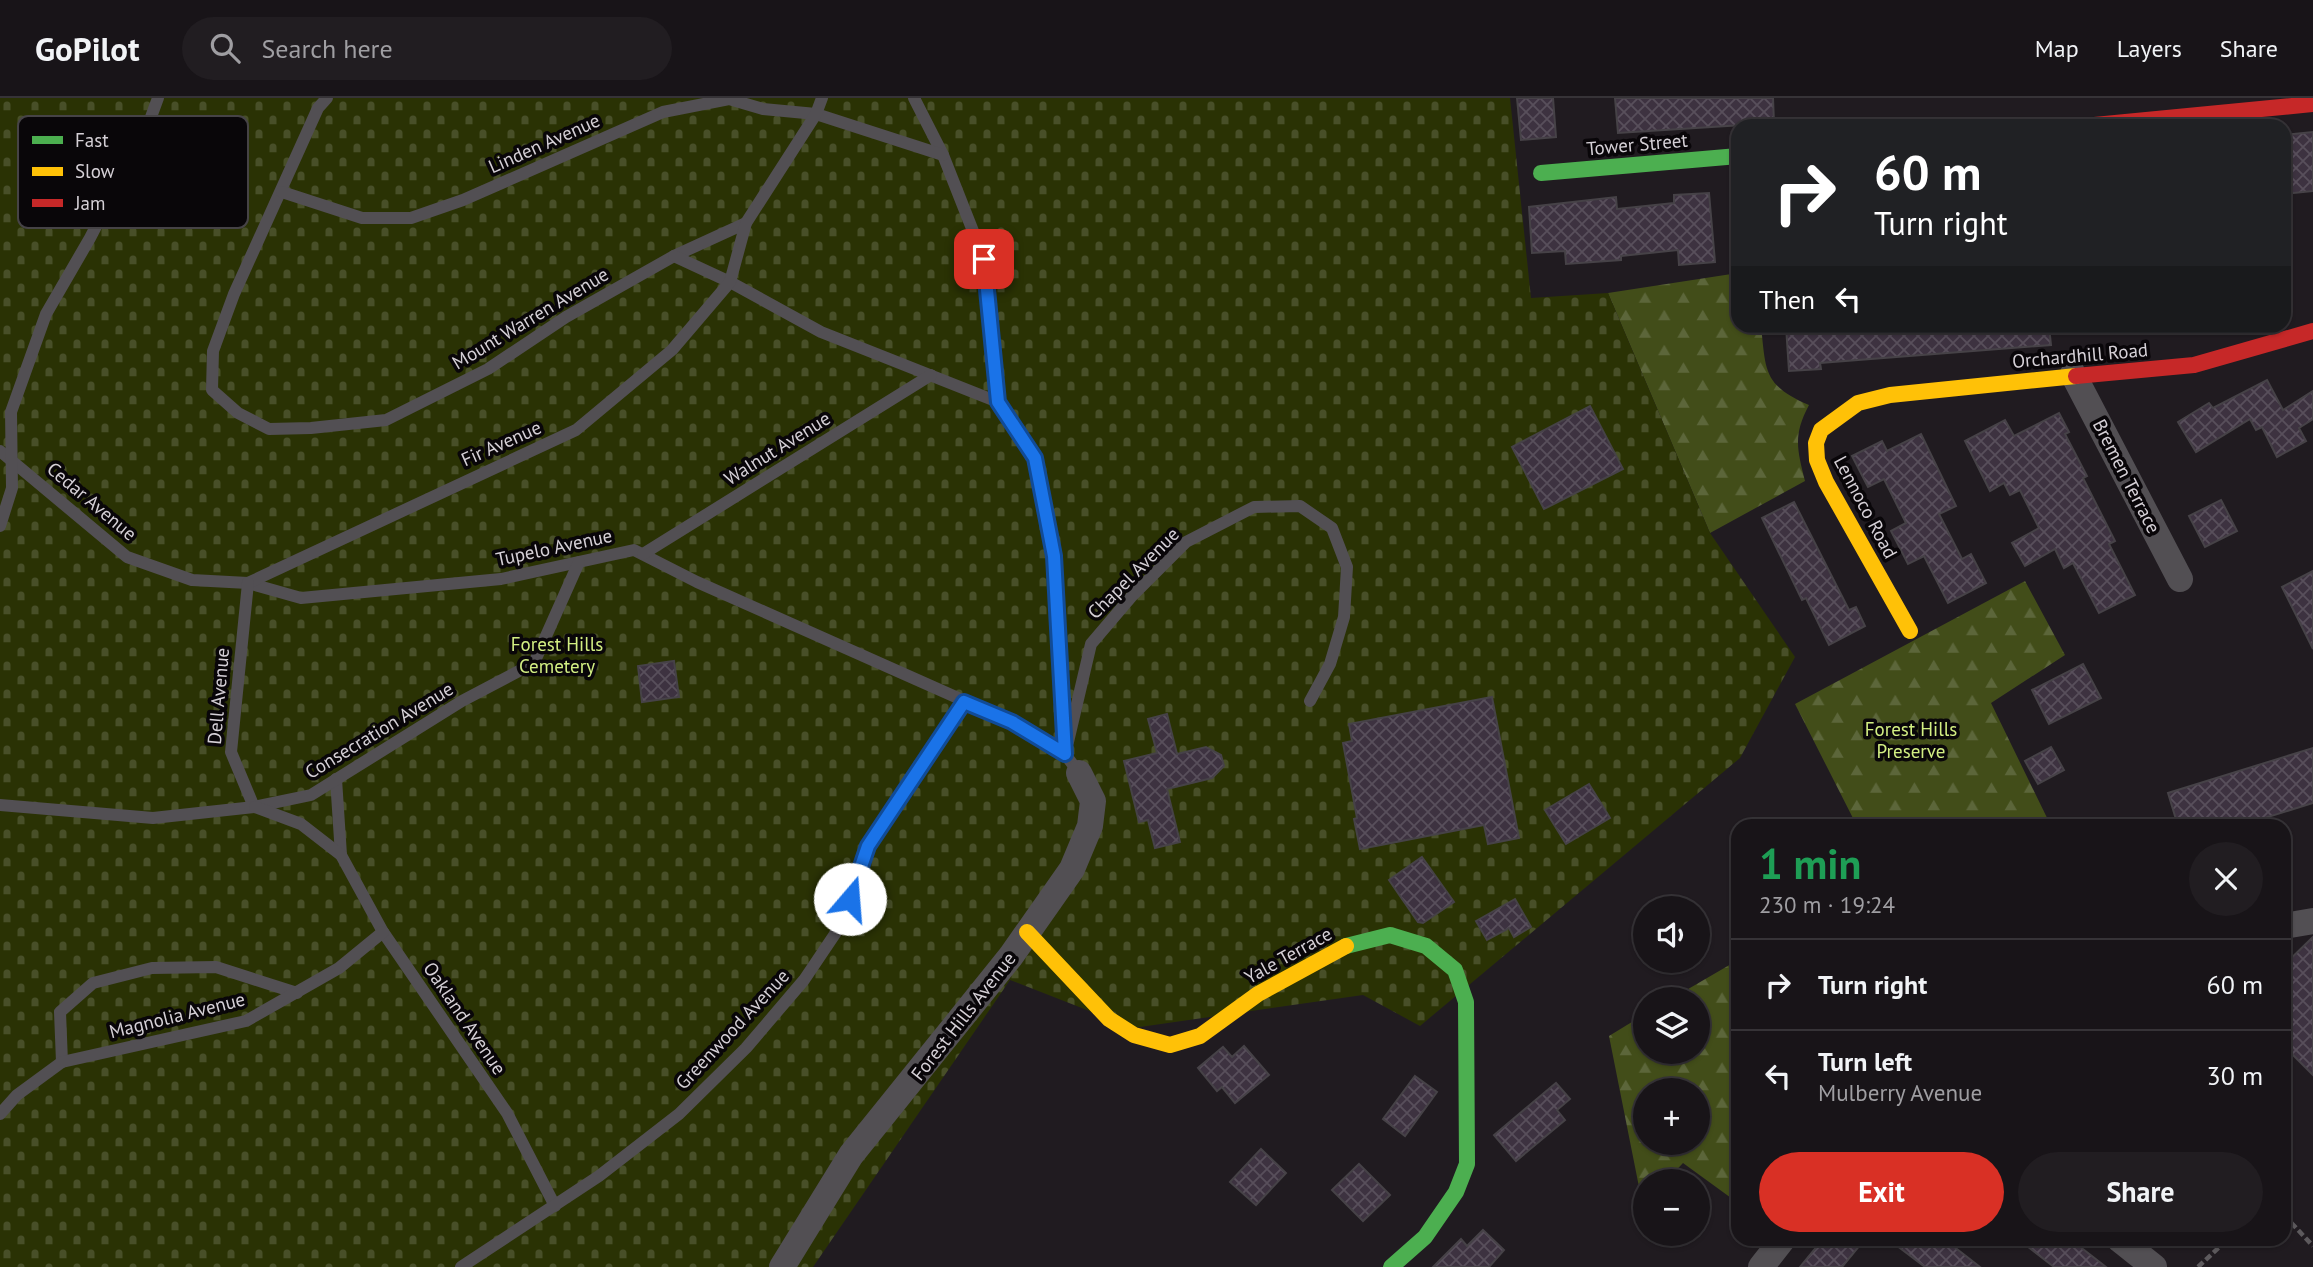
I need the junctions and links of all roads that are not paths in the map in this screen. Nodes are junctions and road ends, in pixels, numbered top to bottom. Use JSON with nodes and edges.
{"nodes":[{"id":1,"x":158,"y":98,"type":"edge"},
{"id":2,"x":327,"y":98,"type":"edge"},
{"id":3,"x":822,"y":98,"type":"edge"},
{"id":4,"x":915,"y":98,"type":"edge"},
{"id":5,"x":2313,"y":104,"type":"edge"},
{"id":6,"x":816,"y":114,"type":"junction"},
{"id":7,"x":151,"y":116,"type":"edge"},
{"id":8,"x":2157,"y":119,"type":"edge"},
{"id":9,"x":943,"y":155,"type":"junction"},
{"id":10,"x":1731,"y":157,"type":"edge"},
{"id":11,"x":1541,"y":173,"type":"dead end"},
{"id":12,"x":282,"y":192,"type":"junction"},
{"id":13,"x":746,"y":223,"type":"junction"},
{"id":14,"x":95,"y":228,"type":"edge"},
{"id":15,"x":674,"y":256,"type":"junction"},
{"id":16,"x":730,"y":282,"type":"junction"},
{"id":17,"x":2313,"y":331,"type":"edge"},
{"id":18,"x":2073,"y":374,"type":"junction"},
{"id":19,"x":931,"y":375,"type":"junction"},
{"id":20,"x":998,"y":402,"type":"junction"},
{"id":21,"x":1847,"y":409,"type":"joint"},
{"id":22,"x":0,"y":451,"type":"edge"},
{"id":23,"x":13,"y":461,"type":"junction"},
{"id":24,"x":0,"y":526,"type":"edge"},
{"id":25,"x":643,"y":554,"type":"junction"},
{"id":26,"x":579,"y":562,"type":"junction"},
{"id":27,"x":2180,"y":579,"type":"dead end"},
{"id":28,"x":248,"y":583,"type":"junction"},
{"id":29,"x":1910,"y":631,"type":"dead end"},
{"id":30,"x":1310,"y":701,"type":"dead end"},
{"id":31,"x":964,"y":702,"type":"junction"},
{"id":32,"x":1072,"y":763,"type":"junction"},
{"id":33,"x":336,"y":779,"type":"junction"},
{"id":34,"x":0,"y":805,"type":"edge"},
{"id":35,"x":254,"y":807,"type":"junction"},
{"id":36,"x":341,"y":855,"type":"junction"},
{"id":37,"x":2313,"y":921,"type":"edge"},
{"id":38,"x":2291,"y":925,"type":"edge"},
{"id":39,"x":383,"y":932,"type":"junction"},
{"id":40,"x":1027,"y":932,"type":"junction"},
{"id":41,"x":297,"y":993,"type":"junction"},
{"id":42,"x":62,"y":1062,"type":"junction"},
{"id":43,"x":0,"y":1114,"type":"edge"},
{"id":44,"x":555,"y":1206,"type":"junction"},
{"id":45,"x":1778,"y":1246,"type":"edge"},
{"id":46,"x":2128,"y":1246,"type":"edge"},
{"id":47,"x":461,"y":1267,"type":"edge"},
{"id":48,"x":782,"y":1267,"type":"edge"},
{"id":49,"x":1391,"y":1267,"type":"edge"},
{"id":50,"x":1761,"y":1267,"type":"edge"},
{"id":51,"x":2154,"y":1267,"type":"edge"}],
"edges":[{"from":1,"to":7,"type":"lane"},
{"from":2,"to":12,"type":"lane","name":"Mount Warren Avenue"},
{"from":3,"to":6,"type":"lane"},
{"from":4,"to":9,"type":"lane"},
{"from":5,"to":8,"type":"street"},
{"from":6,"to":9,"type":"lane","name":"Linden Avenue"},
{"from":6,"to":12,"type":"lane","name":"Linden Avenue"},
{"from":6,"to":13,"type":"lane"},
{"from":9,"to":20,"type":"lane"},
{"from":10,"to":11,"type":"street","name":"Tower Street"},
{"from":12,"to":15,"type":"lane","name":"Mount Warren Avenue"},
{"from":13,"to":15,"type":"lane"},
{"from":13,"to":16,"type":"lane"},
{"from":14,"to":23,"type":"lane"},
{"from":15,"to":16,"type":"lane"},
{"from":16,"to":19,"type":"lane"},
{"from":16,"to":28,"type":"lane","name":"Fir Avenue"},
{"from":17,"to":18,"type":"street","name":"Orchardhill Road"},
{"from":18,"to":21,"type":"street","name":"Orchardhill Road"},
{"from":18,"to":27,"type":"street","name":"Bremen Terrace"},
{"from":19,"to":20,"type":"lane"},
{"from":19,"to":25,"type":"lane","name":"Walnut Avenue"},
{"from":20,"to":32,"type":"lane"},
{"from":21,"to":29,"type":"street","name":"Lennoco Road"},
{"from":22,"to":23,"type":"lane","name":"Cedar Avenue"},
{"from":23,"to":24,"type":"lane"},
{"from":23,"to":28,"type":"lane","name":"Cedar Avenue"},
{"from":25,"to":26,"type":"lane","name":"Tupelo Avenue"},
{"from":25,"to":31,"type":"lane","name":"Tupelo Avenue"},
{"from":26,"to":28,"type":"lane","name":"Tupelo Avenue"},
{"from":26,"to":33,"type":"lane","name":"Consecration Avenue"},
{"from":28,"to":35,"type":"lane","name":"Dell Avenue"},
{"from":30,"to":32,"type":"lane","name":"Chapel Avenue"},
{"from":31,"to":32,"type":"lane","name":"Tupelo Avenue"},
{"from":31,"to":44,"type":"lane","name":"Greenwood Avenue"},
{"from":32,"to":40,"type":"street","name":"Forest Hills Avenue"},
{"from":33,"to":35,"type":"lane","name":"Consecration Avenue"},
{"from":33,"to":36,"type":"lane","name":"Oakland Avenue"},
{"from":34,"to":35,"type":"lane","name":"Consecration Avenue"},
{"from":35,"to":36,"type":"lane","name":"Oakland Avenue"},
{"from":36,"to":39,"type":"lane","name":"Oakland Avenue"},
{"from":37,"to":38,"type":"street"},
{"from":39,"to":41,"type":"lane","name":"Magnolia Avenue"},
{"from":39,"to":44,"type":"lane","name":"Oakland Avenue"},
{"from":40,"to":48,"type":"street","name":"Forest Hills Avenue"},
{"from":40,"to":49,"type":"street","name":"Yale Terrace"},
{"from":41,"to":42,"type":"lane","name":"Magnolia Avenue"},
{"from":41,"to":42,"type":"lane","name":"Magnolia Avenue"},
{"from":42,"to":43,"type":"lane","name":"Magnolia Avenue"},
{"from":44,"to":47,"type":"lane","name":"Greenwood Avenue"},
{"from":45,"to":50,"type":"street"},
{"from":46,"to":51,"type":"street"}]}
